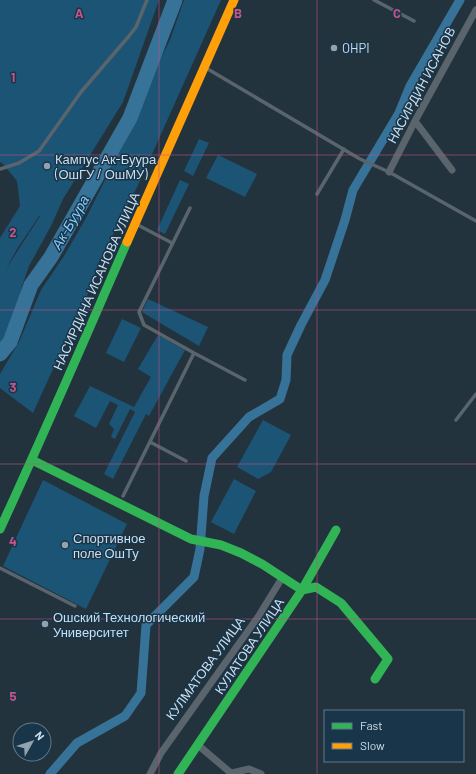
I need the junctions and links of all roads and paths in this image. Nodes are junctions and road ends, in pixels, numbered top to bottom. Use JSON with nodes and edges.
{"nodes":[{"id":1,"x":147,"y":0,"type":"edge"},
{"id":2,"x":234,"y":0,"type":"edge"},
{"id":3,"x":374,"y":0,"type":"edge"},
{"id":4,"x":476,"y":10,"type":"edge"},
{"id":5,"x":414,"y":21,"type":"dead end"},
{"id":6,"x":205,"y":67,"type":"junction"},
{"id":7,"x":415,"y":121,"type":"junction"},
{"id":8,"x":344,"y":149,"type":"junction"},
{"id":9,"x":0,"y":170,"type":"edge"},
{"id":10,"x":452,"y":170,"type":"dead end"},
{"id":11,"x":389,"y":172,"type":"junction"},
{"id":12,"x":317,"y":194,"type":"dead end"},
{"id":13,"x":190,"y":208,"type":"dead end"},
{"id":14,"x":476,"y":221,"type":"edge"},
{"id":15,"x":136,"y":224,"type":"junction"},
{"id":16,"x":172,"y":243,"type":"junction"},
{"id":17,"x":194,"y":353,"type":"junction"},
{"id":18,"x":245,"y":380,"type":"dead end"},
{"id":19,"x":476,"y":394,"type":"edge"},
{"id":20,"x":456,"y":420,"type":"dead end"},
{"id":21,"x":150,"y":442,"type":"junction"},
{"id":22,"x":32,"y":460,"type":"junction"},
{"id":23,"x":186,"y":461,"type":"dead end"},
{"id":24,"x":123,"y":496,"type":"dead end"},
{"id":25,"x":0,"y":529,"type":"edge"},
{"id":26,"x":336,"y":530,"type":"dead end"},
{"id":27,"x":0,"y":568,"type":"edge"},
{"id":28,"x":282,"y":578,"type":"junction"},
{"id":29,"x":302,"y":590,"type":"junction"},
{"id":30,"x":75,"y":606,"type":"dead end"},
{"id":31,"x":375,"y":679,"type":"dead end"},
{"id":32,"x":198,"y":745,"type":"junction"},
{"id":33,"x":150,"y":774,"type":"edge"},
{"id":34,"x":178,"y":774,"type":"edge"},
{"id":35,"x":232,"y":774,"type":"edge"},
{"id":36,"x":261,"y":774,"type":"edge"}],
"edges":[{"from":1,"to":9,"type":"lane"},
{"from":2,"to":6,"type":"street","name":"НАСИРДИНА ИСАНОВА УЛИЦА"},
{"from":3,"to":5,"type":"lane"},
{"from":4,"to":7,"type":"street","name":"НАСИРДИН ИСАНОВ"},
{"from":6,"to":8,"type":"lane"},
{"from":6,"to":15,"type":"street","name":"НАСИРДИНА ИСАНОВА УЛИЦА"},
{"from":7,"to":10,"type":"street"},
{"from":7,"to":11,"type":"street","name":"НАСИРДИН ИСАНОВ"},
{"from":8,"to":11,"type":"lane"},
{"from":8,"to":12,"type":"lane"},
{"from":11,"to":14,"type":"lane"},
{"from":13,"to":16,"type":"lane"},
{"from":15,"to":16,"type":"lane"},
{"from":15,"to":22,"type":"street","name":"НАСИРДИНА ИСАНОВА УЛИЦА"},
{"from":16,"to":17,"type":"lane"},
{"from":17,"to":18,"type":"lane"},
{"from":17,"to":21,"type":"lane"},
{"from":19,"to":20,"type":"lane"},
{"from":21,"to":23,"type":"lane"},
{"from":21,"to":24,"type":"lane"},
{"from":22,"to":25,"type":"street","name":"НАСИРДИНА ИСАНОВА УЛИЦА"},
{"from":22,"to":28,"type":"street"},
{"from":26,"to":29,"type":"street","name":"КУЛАТОВА УЛИЦА"},
{"from":27,"to":30,"type":"lane"},
{"from":28,"to":29,"type":"street"},
{"from":28,"to":33,"type":"street","name":"КУЛМАТОВА УЛИЦА"},
{"from":29,"to":31,"type":"street"},
{"from":29,"to":32,"type":"street","name":"КУЛАТОВА УЛИЦА"},
{"from":32,"to":34,"type":"street","name":"КУЛАТОВА УЛИЦА"},
{"from":32,"to":35,"type":"street"},
{"from":35,"to":36,"type":"street"}]}
